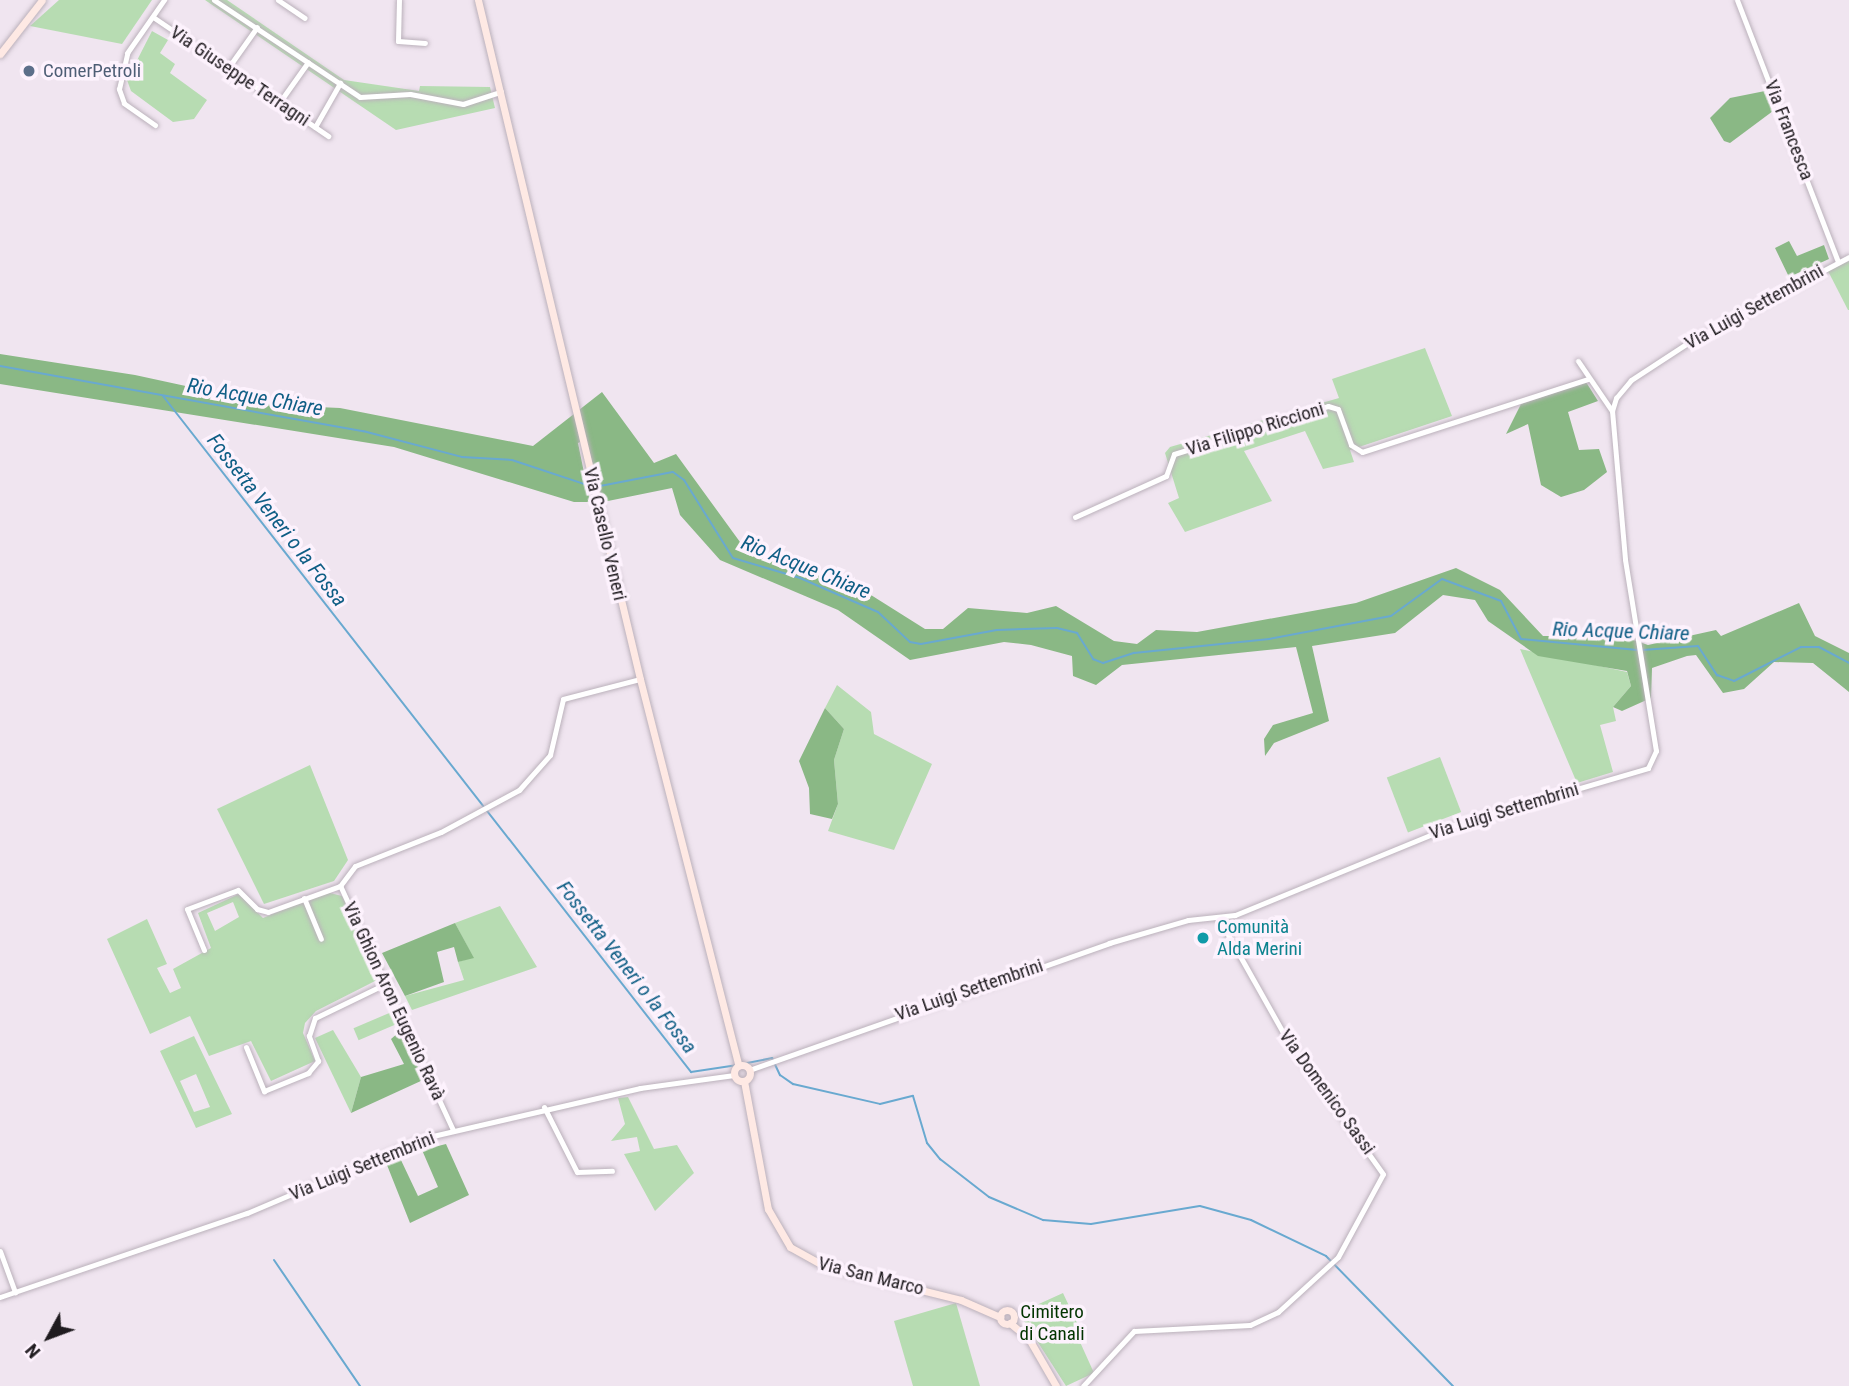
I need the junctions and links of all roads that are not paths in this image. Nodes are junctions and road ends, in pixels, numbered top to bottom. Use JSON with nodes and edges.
{"nodes":[{"id":1,"x":42,"y":0,"type":"edge"},
{"id":2,"x":164,"y":0,"type":"edge"},
{"id":3,"x":214,"y":0,"type":"edge"},
{"id":4,"x":278,"y":0,"type":"edge"},
{"id":5,"x":399,"y":0,"type":"edge"},
{"id":6,"x":478,"y":0,"type":"edge"},
{"id":7,"x":1737,"y":0,"type":"edge"},
{"id":8,"x":153,"y":17,"type":"junction"},
{"id":9,"x":305,"y":18,"type":"dead end"},
{"id":10,"x":257,"y":27,"type":"junction"},
{"id":11,"x":425,"y":43,"type":"dead end"},
{"id":12,"x":0,"y":54,"type":"edge"},
{"id":13,"x":308,"y":62,"type":"junction"},
{"id":14,"x":228,"y":68,"type":"junction"},
{"id":15,"x":340,"y":83,"type":"junction"},
{"id":16,"x":501,"y":92,"type":"junction"},
{"id":17,"x":279,"y":103,"type":"junction"},
{"id":18,"x":155,"y":125,"type":"dead end"},
{"id":19,"x":315,"y":127,"type":"junction"},
{"id":20,"x":328,"y":136,"type":"dead end"},
{"id":21,"x":1849,"y":257,"type":"edge"},
{"id":22,"x":1838,"y":262,"type":"junction"},
{"id":23,"x":1578,"y":361,"type":"dead end"},
{"id":24,"x":1588,"y":379,"type":"junction"},
{"id":25,"x":1612,"y":411,"type":"junction"},
{"id":26,"x":1075,"y":517,"type":"dead end"},
{"id":27,"x":640,"y":679,"type":"junction"},
{"id":28,"x":340,"y":886,"type":"junction"},
{"id":29,"x":303,"y":898,"type":"junction"},
{"id":30,"x":1219,"y":919,"type":"junction"},
{"id":31,"x":321,"y":939,"type":"dead end"},
{"id":32,"x":204,"y":950,"type":"dead end"},
{"id":33,"x":389,"y":982,"type":"junction"},
{"id":34,"x":246,"y":1047,"type":"dead end"},
{"id":35,"x":739,"y":1064,"type":"junction"},
{"id":36,"x":749,"y":1070,"type":"junction"},
{"id":37,"x":734,"y":1075,"type":"junction"},
{"id":38,"x":744,"y":1081,"type":"junction"},
{"id":39,"x":544,"y":1107,"type":"junction"},
{"id":40,"x":453,"y":1130,"type":"junction"},
{"id":41,"x":612,"y":1171,"type":"dead end"},
{"id":42,"x":0,"y":1251,"type":"edge"},
{"id":43,"x":15,"y":1292,"type":"junction"},
{"id":44,"x":0,"y":1297,"type":"edge"},
{"id":45,"x":1002,"y":1314,"type":"junction"},
{"id":46,"x":1012,"y":1320,"type":"junction"},
{"id":47,"x":1056,"y":1386,"type":"edge"},
{"id":48,"x":1083,"y":1386,"type":"edge"}],
"edges":[{"from":1,"to":12,"type":"street"},
{"from":2,"to":8,"type":"street","name":"Via Giuseppe Terragni"},
{"from":3,"to":10,"type":"street"},
{"from":4,"to":9,"type":"street"},
{"from":5,"to":11,"type":"street"},
{"from":6,"to":16,"type":"street","name":"Via Casello Veneri"},
{"from":7,"to":22,"type":"street","name":"Via Francesca"},
{"from":8,"to":14,"type":"street","name":"Via Giuseppe Terragni"},
{"from":8,"to":18,"type":"street","name":"Via Giuseppe Terragni"},
{"from":10,"to":13,"type":"street"},
{"from":10,"to":14,"type":"street"},
{"from":13,"to":15,"type":"street"},
{"from":13,"to":17,"type":"street"},
{"from":14,"to":17,"type":"street","name":"Via Giuseppe Terragni"},
{"from":15,"to":16,"type":"street"},
{"from":15,"to":19,"type":"street"},
{"from":16,"to":27,"type":"street","name":"Via Casello Veneri"},
{"from":17,"to":19,"type":"street","name":"Via Giuseppe Terragni"},
{"from":19,"to":20,"type":"street","name":"Via Giuseppe Terragni"},
{"from":21,"to":22,"type":"street","name":"Via Luigi Settembrini"},
{"from":22,"to":25,"type":"street","name":"Via Luigi Settembrini"},
{"from":23,"to":24,"type":"street"},
{"from":24,"to":25,"type":"street"},
{"from":24,"to":26,"type":"street","name":"Via Filippo Riccioni"},
{"from":25,"to":30,"type":"street","name":"Via Luigi Settembrini"},
{"from":27,"to":28,"type":"street","name":"Via Ghion Aron Eugenio Ravà"},
{"from":27,"to":35,"type":"street","name":"Via Casello Veneri"},
{"from":28,"to":29,"type":"street"},
{"from":28,"to":33,"type":"street","name":"Via Ghion Aron Eugenio Ravà"},
{"from":29,"to":31,"type":"street"},
{"from":29,"to":32,"type":"street"},
{"from":30,"to":36,"type":"street","name":"Via Luigi Settembrini"},
{"from":30,"to":48,"type":"street","name":"Via Domenico Sassi"},
{"from":33,"to":34,"type":"street"},
{"from":33,"to":40,"type":"street","name":"Via Ghion Aron Eugenio Ravà"},
{"from":35,"to":36,"type":"street"},
{"from":35,"to":37,"type":"street"},
{"from":36,"to":38,"type":"street"},
{"from":37,"to":38,"type":"street"},
{"from":37,"to":39,"type":"street","name":"Via Luigi Settembrini"},
{"from":38,"to":45,"type":"street","name":"Via San Marco"},
{"from":39,"to":40,"type":"street","name":"Via Luigi Settembrini"},
{"from":39,"to":41,"type":"street"},
{"from":40,"to":43,"type":"street","name":"Via Luigi Settembrini"},
{"from":42,"to":43,"type":"street"},
{"from":43,"to":44,"type":"street","name":"Via Luigi Settembrini"},
{"from":45,"to":46,"type":"street","name":"Via San Marco"},
{"from":45,"to":46,"type":"street","name":"Via San Marco"},
{"from":46,"to":47,"type":"street"}]}
